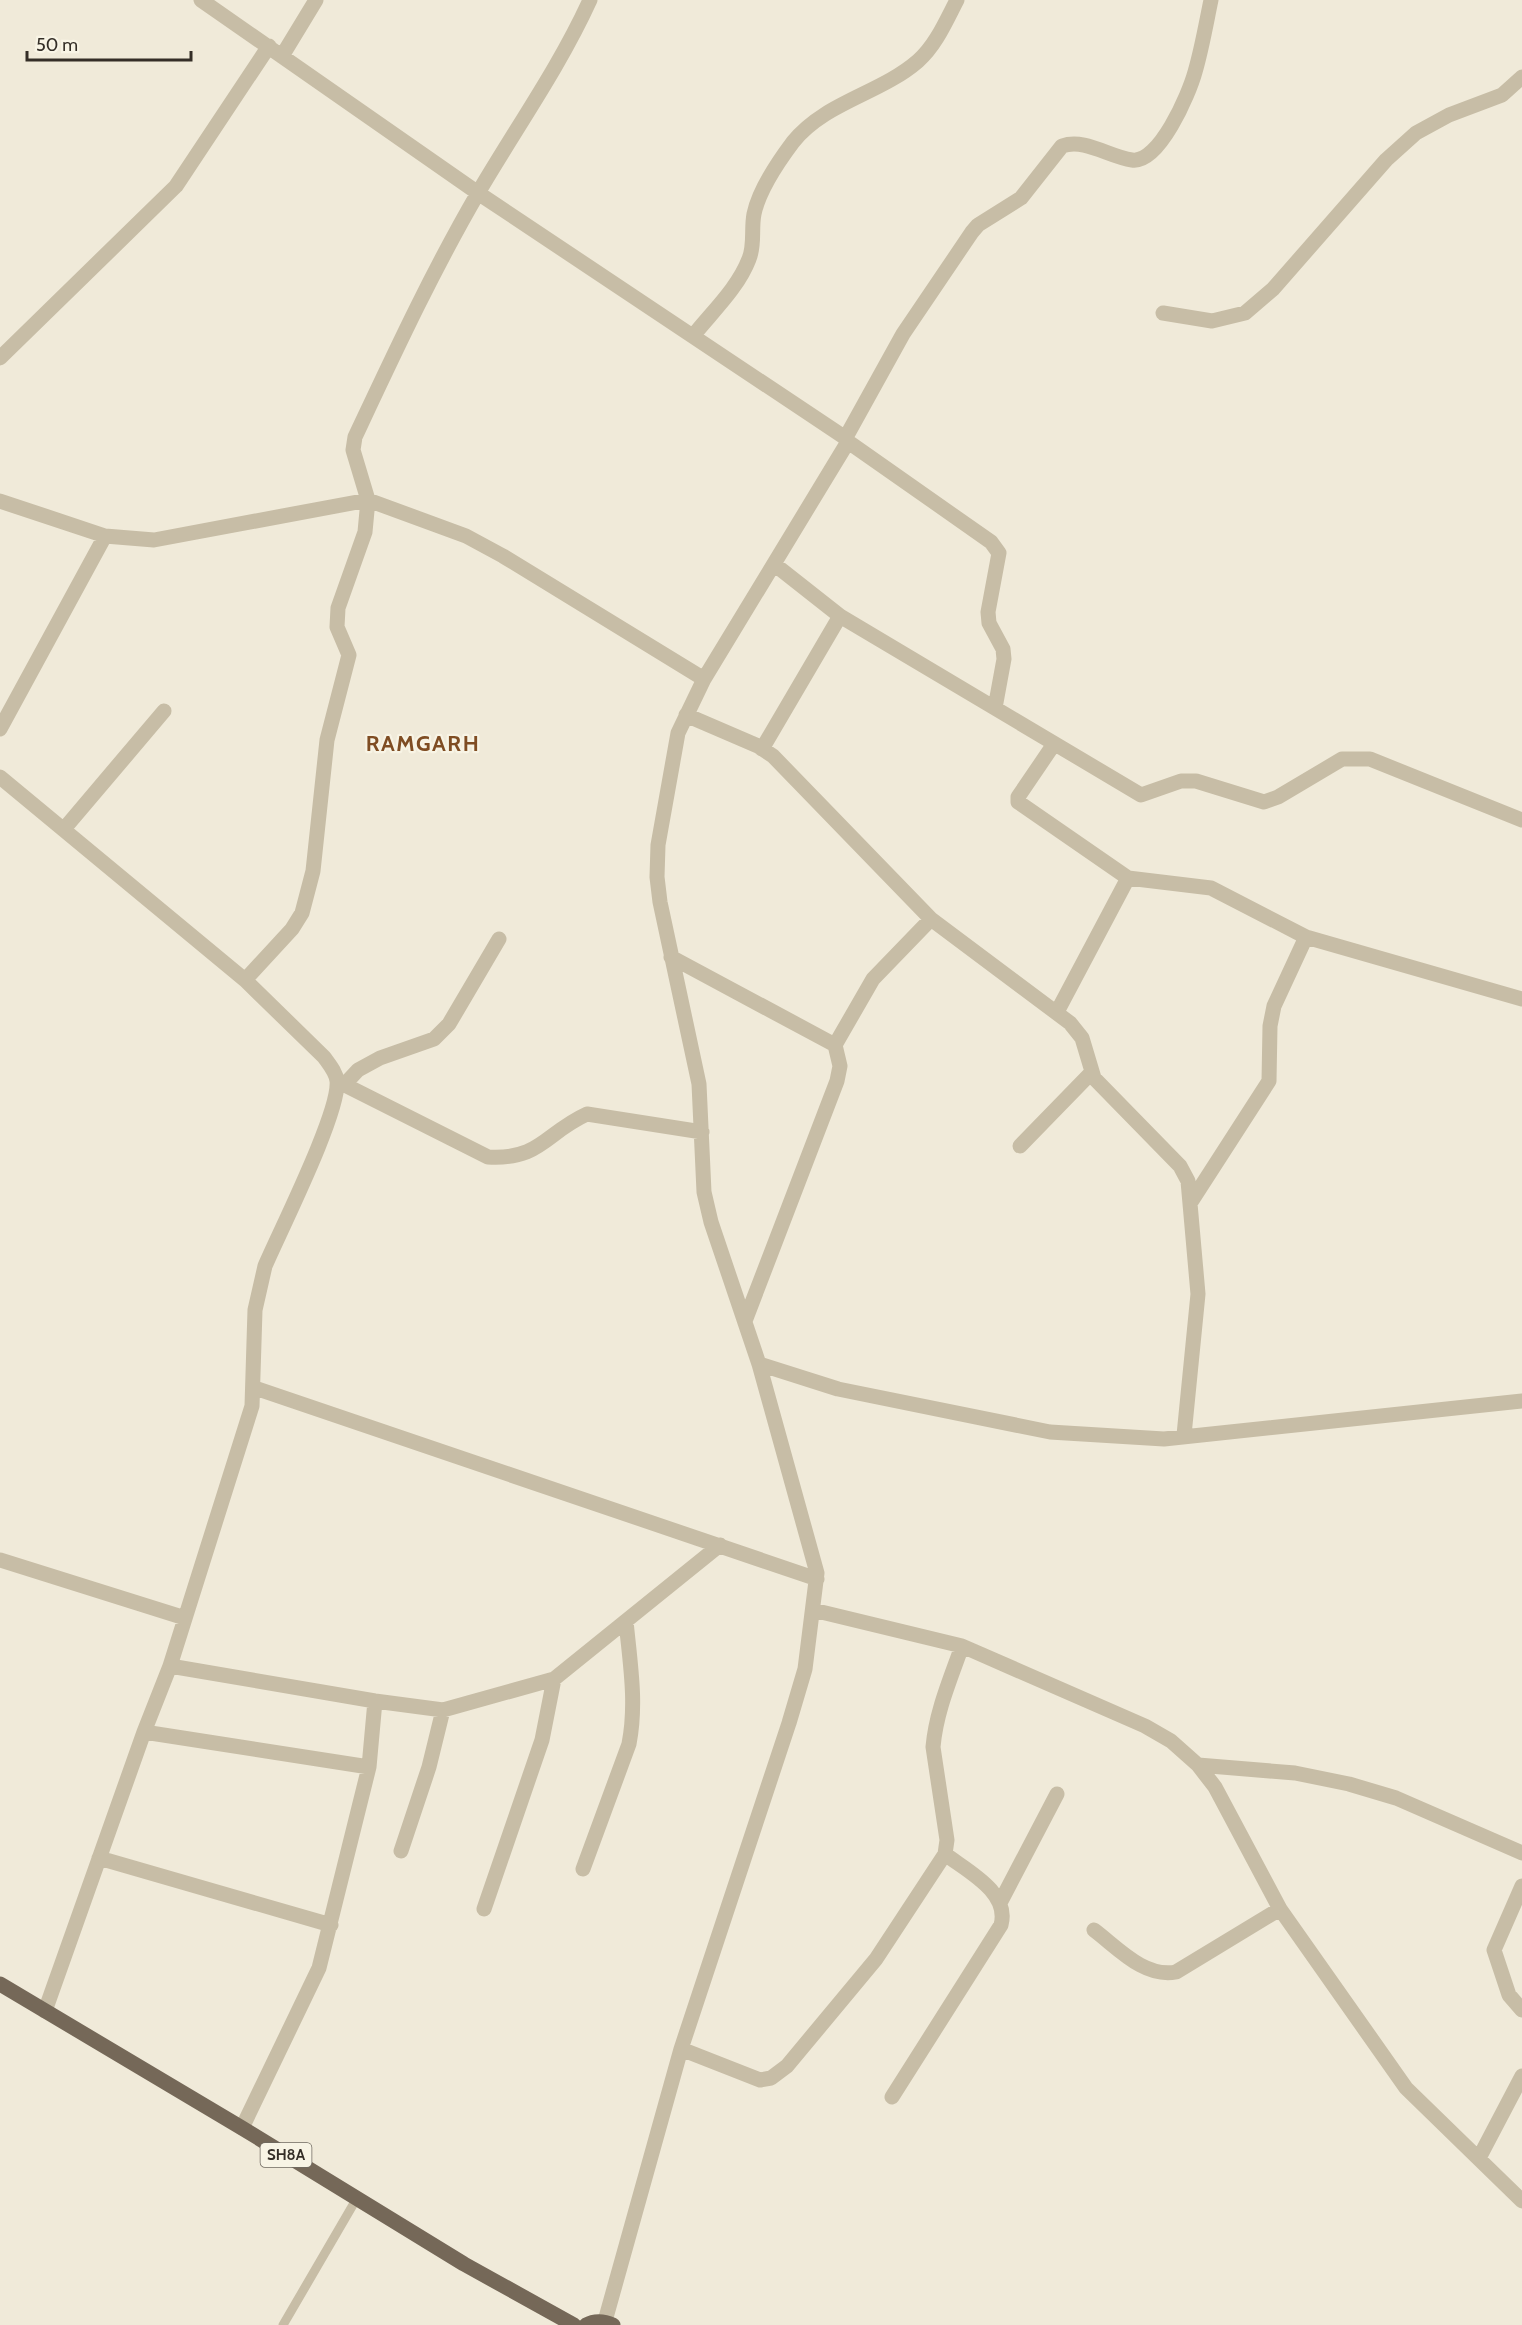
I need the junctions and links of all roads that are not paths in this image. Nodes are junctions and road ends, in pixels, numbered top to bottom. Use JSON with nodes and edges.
{"nodes":[{"id":1,"x":201,"y":0,"type":"edge"},
{"id":2,"x":316,"y":0,"type":"edge"},
{"id":3,"x":590,"y":0,"type":"edge"},
{"id":4,"x":957,"y":0,"type":"edge"},
{"id":5,"x":1211,"y":0,"type":"edge"},
{"id":6,"x":269,"y":46,"type":"junction"},
{"id":7,"x":282,"y":56,"type":"junction"},
{"id":8,"x":1522,"y":77,"type":"edge"},
{"id":9,"x":478,"y":193,"type":"junction"},
{"id":10,"x":1163,"y":313,"type":"dead end"},
{"id":11,"x":693,"y":336,"type":"junction"},
{"id":12,"x":0,"y":358,"type":"edge"},
{"id":13,"x":847,"y":439,"type":"junction"},
{"id":14,"x":368,"y":500,"type":"junction"},
{"id":15,"x":0,"y":501,"type":"edge"},
{"id":16,"x":105,"y":536,"type":"junction"},
{"id":17,"x":774,"y":564,"type":"junction"},
{"id":18,"x":840,"y":616,"type":"junction"},
{"id":19,"x":704,"y":679,"type":"junction"},
{"id":20,"x":995,"y":708,"type":"junction"},
{"id":21,"x":164,"y":711,"type":"dead end"},
{"id":22,"x":686,"y":715,"type":"junction"},
{"id":23,"x":0,"y":729,"type":"edge"},
{"id":24,"x":1054,"y":744,"type":"junction"},
{"id":25,"x":762,"y":749,"type":"junction"},
{"id":26,"x":0,"y":777,"type":"edge"},
{"id":27,"x":1522,"y":820,"type":"edge"},
{"id":28,"x":64,"y":829,"type":"junction"},
{"id":29,"x":1128,"y":878,"type":"junction"},
{"id":30,"x":931,"y":919,"type":"junction"},
{"id":31,"x":1306,"y":937,"type":"junction"},
{"id":32,"x":499,"y":939,"type":"dead end"},
{"id":33,"x":671,"y":957,"type":"junction"},
{"id":34,"x":245,"y":980,"type":"junction"},
{"id":35,"x":1522,"y":999,"type":"edge"},
{"id":36,"x":1057,"y":1012,"type":"junction"},
{"id":37,"x":835,"y":1045,"type":"junction"},
{"id":38,"x":1091,"y":1073,"type":"junction"},
{"id":39,"x":341,"y":1083,"type":"junction"},
{"id":40,"x":702,"y":1132,"type":"junction"},
{"id":41,"x":1020,"y":1146,"type":"dead end"},
{"id":42,"x":1191,"y":1202,"type":"junction"},
{"id":43,"x":745,"y":1321,"type":"junction"},
{"id":44,"x":761,"y":1372,"type":"junction"},
{"id":45,"x":255,"y":1388,"type":"junction"},
{"id":46,"x":1522,"y":1401,"type":"edge"},
{"id":47,"x":1184,"y":1435,"type":"junction"},
{"id":48,"x":720,"y":1545,"type":"junction"},
{"id":49,"x":0,"y":1560,"type":"edge"},
{"id":50,"x":817,"y":1576,"type":"junction"},
{"id":51,"x":813,"y":1610,"type":"junction"},
{"id":52,"x":185,"y":1618,"type":"junction"},
{"id":53,"x":626,"y":1621,"type":"junction"},
{"id":54,"x":962,"y":1646,"type":"junction"},
{"id":55,"x":170,"y":1666,"type":"junction"},
{"id":56,"x":554,"y":1679,"type":"junction"},
{"id":57,"x":375,"y":1701,"type":"junction"},
{"id":58,"x":443,"y":1710,"type":"junction"},
{"id":59,"x":144,"y":1732,"type":"junction"},
{"id":60,"x":1198,"y":1765,"type":"junction"},
{"id":61,"x":369,"y":1767,"type":"junction"},
{"id":62,"x":1057,"y":1794,"type":"dead end"},
{"id":63,"x":401,"y":1851,"type":"dead end"},
{"id":64,"x":1522,"y":1853,"type":"edge"},
{"id":65,"x":945,"y":1854,"type":"junction"},
{"id":66,"x":99,"y":1858,"type":"junction"},
{"id":67,"x":583,"y":1869,"type":"dead end"},
{"id":68,"x":1522,"y":1886,"type":"edge"},
{"id":69,"x":1001,"y":1901,"type":"junction"},
{"id":70,"x":484,"y":1909,"type":"dead end"},
{"id":71,"x":1280,"y":1909,"type":"junction"},
{"id":72,"x":332,"y":1925,"type":"junction"},
{"id":73,"x":1094,"y":1930,"type":"dead end"},
{"id":74,"x":0,"y":1984,"type":"edge"},
{"id":75,"x":1522,"y":2010,"type":"edge"},
{"id":76,"x":45,"y":2011,"type":"junction"},
{"id":77,"x":681,"y":2049,"type":"junction"},
{"id":78,"x":1522,"y":2076,"type":"edge"},
{"id":79,"x":892,"y":2097,"type":"dead end"},
{"id":80,"x":242,"y":2128,"type":"junction"},
{"id":81,"x":1479,"y":2158,"type":"junction"},
{"id":82,"x":357,"y":2198,"type":"junction"},
{"id":83,"x":1522,"y":2201,"type":"edge"},
{"id":84,"x":609,"y":2323,"type":"edge"},
{"id":85,"x":283,"y":2325,"type":"edge"},
{"id":86,"x":574,"y":2325,"type":"edge"},
{"id":87,"x":586,"y":2325,"type":"edge"}],
"edges":[{"from":1,"to":6,"type":"street"},
{"from":2,"to":7,"type":"street"},
{"from":3,"to":9,"type":"street"},
{"from":4,"to":11,"type":"street"},
{"from":5,"to":13,"type":"street"},
{"from":6,"to":7,"type":"street"},
{"from":6,"to":12,"type":"street"},
{"from":7,"to":9,"type":"street"},
{"from":8,"to":10,"type":"street"},
{"from":9,"to":11,"type":"street"},
{"from":9,"to":14,"type":"street"},
{"from":11,"to":13,"type":"street"},
{"from":13,"to":17,"type":"street"},
{"from":13,"to":20,"type":"street"},
{"from":14,"to":16,"type":"street"},
{"from":14,"to":19,"type":"street"},
{"from":14,"to":34,"type":"street"},
{"from":15,"to":16,"type":"street"},
{"from":16,"to":23,"type":"street"},
{"from":17,"to":18,"type":"street"},
{"from":17,"to":19,"type":"street"},
{"from":18,"to":20,"type":"street"},
{"from":18,"to":25,"type":"street"},
{"from":19,"to":22,"type":"street"},
{"from":20,"to":24,"type":"street"},
{"from":21,"to":28,"type":"street"},
{"from":22,"to":25,"type":"street"},
{"from":22,"to":33,"type":"street"},
{"from":24,"to":27,"type":"street"},
{"from":24,"to":29,"type":"street"},
{"from":25,"to":30,"type":"street"},
{"from":26,"to":28,"type":"street"},
{"from":28,"to":34,"type":"street"},
{"from":29,"to":31,"type":"street"},
{"from":29,"to":36,"type":"street"},
{"from":30,"to":36,"type":"street"},
{"from":30,"to":37,"type":"street"},
{"from":31,"to":35,"type":"street"},
{"from":31,"to":42,"type":"street"},
{"from":32,"to":39,"type":"street"},
{"from":33,"to":37,"type":"street"},
{"from":33,"to":40,"type":"street"},
{"from":34,"to":39,"type":"street"},
{"from":36,"to":38,"type":"street"},
{"from":37,"to":43,"type":"street"},
{"from":38,"to":41,"type":"street"},
{"from":38,"to":42,"type":"street"},
{"from":39,"to":40,"type":"street"},
{"from":39,"to":45,"type":"street"},
{"from":40,"to":43,"type":"street"},
{"from":42,"to":47,"type":"street"},
{"from":43,"to":44,"type":"street"},
{"from":44,"to":47,"type":"street"},
{"from":44,"to":50,"type":"street"},
{"from":45,"to":48,"type":"street"},
{"from":45,"to":52,"type":"street"},
{"from":46,"to":47,"type":"street"},
{"from":48,"to":50,"type":"street"},
{"from":48,"to":53,"type":"street"},
{"from":49,"to":52,"type":"street"},
{"from":50,"to":51,"type":"street"},
{"from":51,"to":54,"type":"street"},
{"from":51,"to":77,"type":"street"},
{"from":52,"to":55,"type":"street"},
{"from":53,"to":56,"type":"street"},
{"from":53,"to":67,"type":"street"},
{"from":54,"to":60,"type":"street"},
{"from":54,"to":65,"type":"street"},
{"from":55,"to":57,"type":"street"},
{"from":55,"to":59,"type":"street"},
{"from":56,"to":58,"type":"street"},
{"from":56,"to":70,"type":"street"},
{"from":57,"to":58,"type":"street"},
{"from":57,"to":61,"type":"street"},
{"from":58,"to":63,"type":"street"},
{"from":59,"to":61,"type":"street"},
{"from":59,"to":66,"type":"street"},
{"from":60,"to":64,"type":"street"},
{"from":60,"to":71,"type":"street"},
{"from":61,"to":72,"type":"street"},
{"from":62,"to":69,"type":"street"},
{"from":65,"to":69,"type":"street"},
{"from":65,"to":77,"type":"street"},
{"from":66,"to":72,"type":"street"},
{"from":66,"to":76,"type":"street"},
{"from":68,"to":75,"type":"street"},
{"from":69,"to":79,"type":"street"},
{"from":71,"to":73,"type":"street"},
{"from":71,"to":81,"type":"street"},
{"from":72,"to":80,"type":"street"},
{"from":74,"to":76,"type":"main road","number":"SH8A"},
{"from":76,"to":80,"type":"main road","number":"SH8A"},
{"from":77,"to":84,"type":"street"},
{"from":78,"to":81,"type":"street"},
{"from":80,"to":82,"type":"main road","number":"SH8A"},
{"from":81,"to":83,"type":"street"},
{"from":82,"to":85,"type":"lane"},
{"from":82,"to":86,"type":"main road","number":"SH8A"},
{"from":84,"to":87,"type":"main road"}]}
